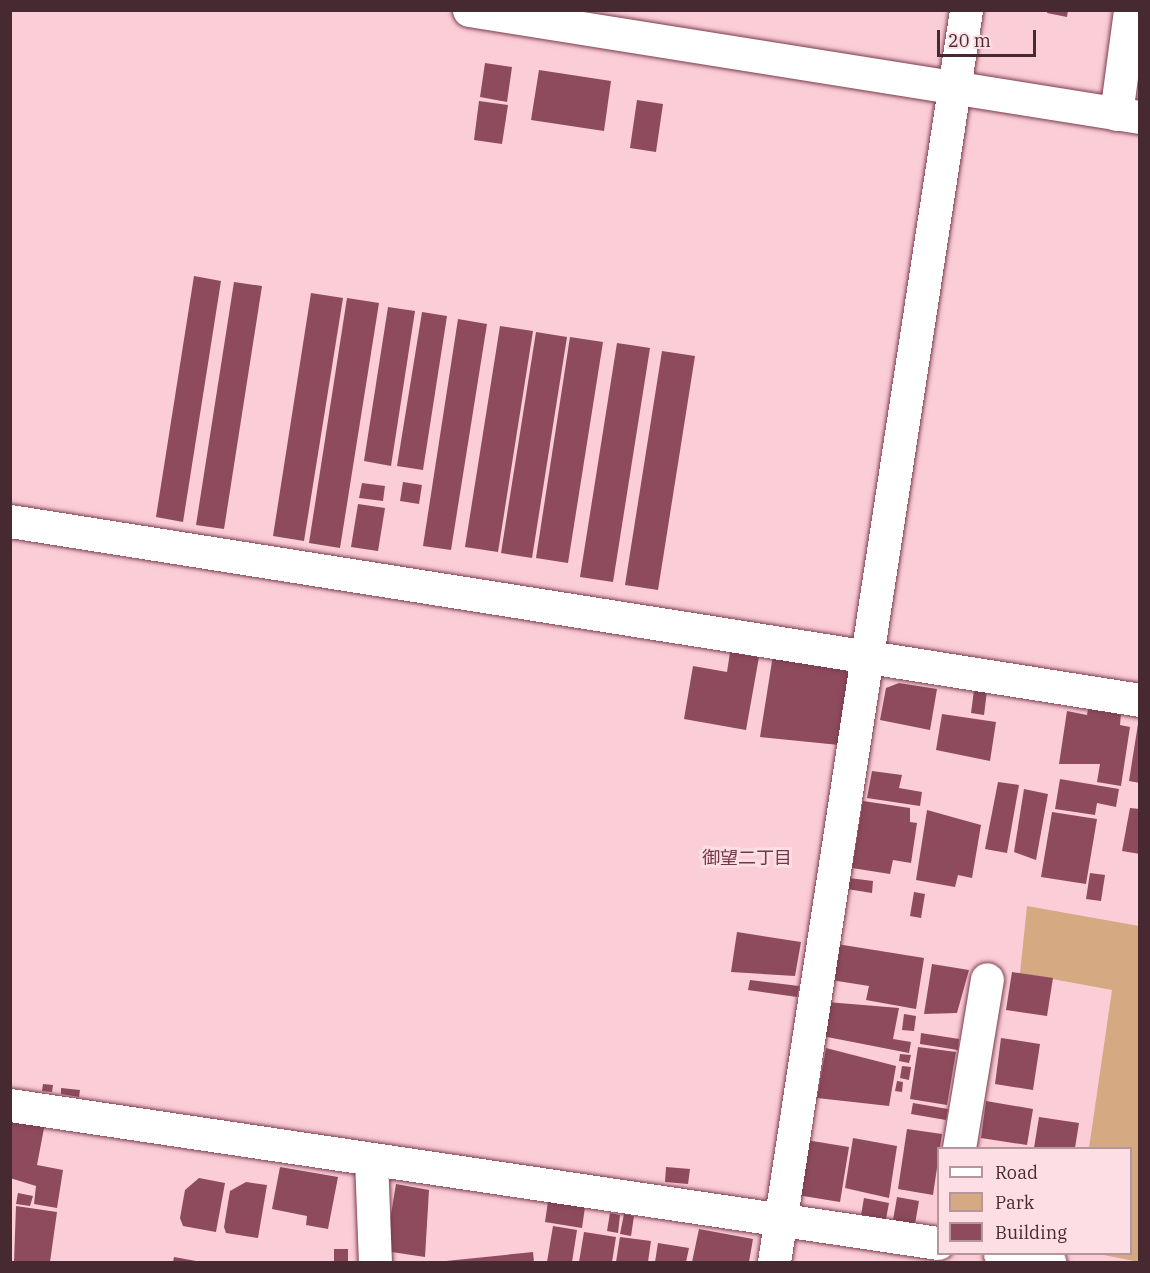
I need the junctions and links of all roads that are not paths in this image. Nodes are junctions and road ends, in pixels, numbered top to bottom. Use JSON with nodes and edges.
{"nodes":[{"id":1,"x":469,"y":10,"type":"edge"},
{"id":2,"x":966,"y":10,"type":"edge"},
{"id":3,"x":1130,"y":10,"type":"edge"},
{"id":4,"x":956,"y":88,"type":"junction"},
{"id":5,"x":1128,"y":115,"type":"edge"},
{"id":6,"x":10,"y":521,"type":"edge"},
{"id":7,"x":869,"y":654,"type":"junction"},
{"id":8,"x":1140,"y":700,"type":"edge"},
{"id":9,"x":987,"y":980,"type":"dead end"},
{"id":10,"x":10,"y":1105,"type":"edge"},
{"id":11,"x":959,"y":1147,"type":"edge"},
{"id":12,"x":371,"y":1159,"type":"junction"},
{"id":13,"x":780,"y":1218,"type":"junction"},
{"id":14,"x":937,"y":1243,"type":"edge"},
{"id":15,"x":1005,"y":1255,"type":"edge"},
{"id":16,"x":375,"y":1263,"type":"edge"},
{"id":17,"x":774,"y":1263,"type":"edge"},
{"id":18,"x":1049,"y":1263,"type":"edge"}],
"edges":[{"from":1,"to":4,"type":"street"},
{"from":2,"to":4,"type":"street"},
{"from":3,"to":5,"type":"street"},
{"from":4,"to":5,"type":"street"},
{"from":4,"to":7,"type":"street"},
{"from":6,"to":7,"type":"street"},
{"from":7,"to":8,"type":"street"},
{"from":7,"to":13,"type":"street"},
{"from":9,"to":11,"type":"street"},
{"from":10,"to":12,"type":"street"},
{"from":12,"to":13,"type":"street"},
{"from":12,"to":16,"type":"street"},
{"from":13,"to":14,"type":"street"},
{"from":13,"to":17,"type":"street"},
{"from":15,"to":18,"type":"street"}]}
